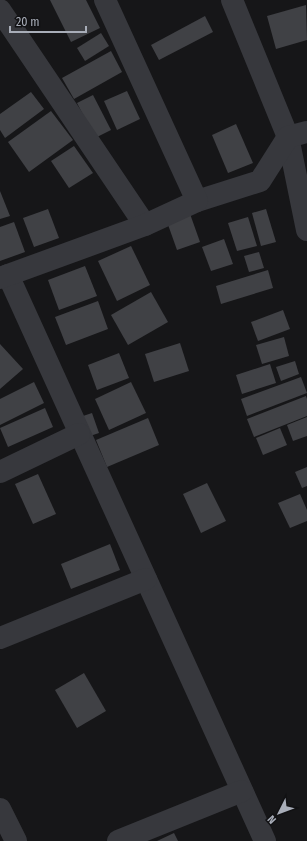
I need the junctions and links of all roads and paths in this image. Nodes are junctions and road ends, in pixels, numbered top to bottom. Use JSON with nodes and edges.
{"nodes":[{"id":1,"x":105,"y":0,"type":"edge"},
{"id":2,"x":232,"y":0,"type":"edge"},
{"id":3,"x":0,"y":10,"type":"edge"},
{"id":4,"x":297,"y":135,"type":"edge"},
{"id":5,"x":197,"y":201,"type":"junction"},
{"id":6,"x":145,"y":225,"type":"junction"},
{"id":7,"x":307,"y":230,"type":"edge"},
{"id":8,"x":4,"y":277,"type":"edge"},
{"id":9,"x":79,"y":434,"type":"junction"},
{"id":10,"x":0,"y":472,"type":"edge"},
{"id":11,"x":146,"y":579,"type":"junction"},
{"id":12,"x":0,"y":638,"type":"edge"},
{"id":13,"x":242,"y":791,"type":"junction"},
{"id":14,"x":0,"y":809,"type":"edge"},
{"id":15,"x":16,"y":841,"type":"edge"},
{"id":16,"x":118,"y":841,"type":"edge"},
{"id":17,"x":265,"y":841,"type":"edge"}],
"edges":[{"from":1,"to":5,"type":"street"},
{"from":2,"to":4,"type":"street"},
{"from":3,"to":6,"type":"street"},
{"from":4,"to":5,"type":"street"},
{"from":4,"to":7,"type":"street"},
{"from":5,"to":6,"type":"street"},
{"from":6,"to":8,"type":"street"},
{"from":8,"to":9,"type":"street"},
{"from":9,"to":10,"type":"street"},
{"from":9,"to":11,"type":"street"},
{"from":11,"to":12,"type":"street"},
{"from":11,"to":13,"type":"street"},
{"from":13,"to":16,"type":"street"},
{"from":13,"to":17,"type":"street"},
{"from":14,"to":15,"type":"street"}]}
